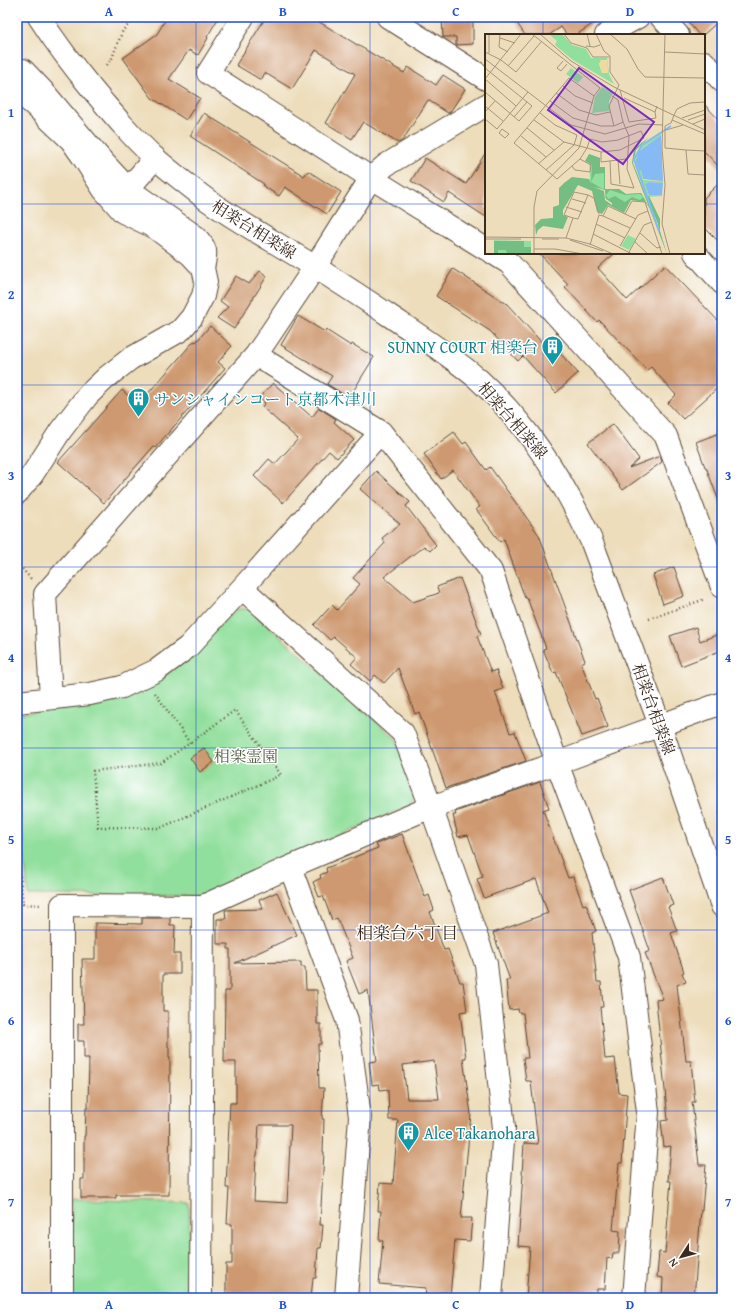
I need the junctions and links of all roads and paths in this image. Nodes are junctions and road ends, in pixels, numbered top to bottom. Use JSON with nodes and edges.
{"nodes":[{"id":1,"x":39,"y":17,"type":"edge"},
{"id":2,"x":136,"y":17,"type":"edge"},
{"id":3,"x":243,"y":17,"type":"edge"},
{"id":4,"x":388,"y":17,"type":"edge"},
{"id":5,"x":638,"y":17,"type":"edge"},
{"id":6,"x":661,"y":17,"type":"edge"},
{"id":7,"x":608,"y":34,"type":"edge"},
{"id":8,"x":677,"y":34,"type":"edge"},
{"id":9,"x":705,"y":63,"type":"edge"},
{"id":10,"x":107,"y":65,"type":"dead end"},
{"id":11,"x":17,"y":72,"type":"edge"},
{"id":12,"x":485,"y":79,"type":"edge"},
{"id":13,"x":722,"y":81,"type":"edge"},
{"id":14,"x":17,"y":92,"type":"edge"},
{"id":15,"x":485,"y":106,"type":"edge"},
{"id":16,"x":155,"y":158,"type":"junction"},
{"id":17,"x":371,"y":178,"type":"junction"},
{"id":18,"x":128,"y":189,"type":"junction"},
{"id":19,"x":485,"y":248,"type":"edge"},
{"id":20,"x":495,"y":254,"type":"edge"},
{"id":21,"x":696,"y":254,"type":"edge"},
{"id":22,"x":315,"y":267,"type":"junction"},
{"id":23,"x":203,"y":268,"type":"junction"},
{"id":24,"x":722,"y":283,"type":"edge"},
{"id":25,"x":256,"y":355,"type":"junction"},
{"id":26,"x":381,"y":432,"type":"junction"},
{"id":27,"x":17,"y":493,"type":"edge"},
{"id":28,"x":242,"y":588,"type":"junction"},
{"id":29,"x":715,"y":592,"type":"edge"},
{"id":30,"x":649,"y":618,"type":"dead end"},
{"id":31,"x":143,"y":677,"type":"junction"},
{"id":32,"x":52,"y":698,"type":"junction"},
{"id":33,"x":17,"y":702,"type":"edge"},
{"id":34,"x":722,"y":703,"type":"edge"},
{"id":35,"x":660,"y":725,"type":"junction"},
{"id":36,"x":190,"y":743,"type":"junction"},
{"id":37,"x":557,"y":763,"type":"junction"},
{"id":38,"x":431,"y":807,"type":"junction"},
{"id":39,"x":17,"y":848,"type":"edge"},
{"id":40,"x":290,"y":867,"type":"junction"},
{"id":41,"x":62,"y":905,"type":"junction"},
{"id":42,"x":203,"y":906,"type":"junction"},
{"id":43,"x":722,"y":906,"type":"edge"},
{"id":44,"x":62,"y":1298,"type":"edge"},
{"id":45,"x":147,"y":1298,"type":"edge"},
{"id":46,"x":202,"y":1298,"type":"edge"},
{"id":47,"x":346,"y":1298,"type":"edge"},
{"id":48,"x":491,"y":1298,"type":"edge"},
{"id":49,"x":634,"y":1298,"type":"edge"}],
"edges":[{"from":1,"to":16,"type":"street","name":"相楽台相楽線"},
{"from":2,"to":10,"type":"path"},
{"from":3,"to":17,"type":"street"},
{"from":4,"to":12,"type":"street"},
{"from":5,"to":7,"type":"street"},
{"from":6,"to":8,"type":"street"},
{"from":9,"to":13,"type":"street"},
{"from":11,"to":18,"type":"street"},
{"from":14,"to":23,"type":"street"},
{"from":15,"to":17,"type":"street"},
{"from":16,"to":18,"type":"street"},
{"from":16,"to":22,"type":"street","name":"相楽台相楽線"},
{"from":17,"to":19,"type":"street"},
{"from":17,"to":22,"type":"street"},
{"from":18,"to":23,"type":"street"},
{"from":20,"to":29,"type":"street"},
{"from":21,"to":24,"type":"street"},
{"from":22,"to":25,"type":"street"},
{"from":22,"to":35,"type":"street","name":"相楽台相楽線"},
{"from":23,"to":27,"type":"street"},
{"from":25,"to":26,"type":"street"},
{"from":25,"to":32,"type":"street"},
{"from":26,"to":28,"type":"street"},
{"from":26,"to":37,"type":"street"},
{"from":28,"to":31,"type":"street"},
{"from":28,"to":38,"type":"street"},
{"from":29,"to":30,"type":"path"},
{"from":31,"to":32,"type":"street"},
{"from":31,"to":36,"type":"path"},
{"from":32,"to":33,"type":"street"},
{"from":34,"to":35,"type":"street"},
{"from":35,"to":37,"type":"street"},
{"from":35,"to":43,"type":"street","name":"相楽台相楽線"},
{"from":36,"to":36,"type":"path"},
{"from":37,"to":38,"type":"street"},
{"from":37,"to":49,"type":"street"},
{"from":38,"to":40,"type":"street"},
{"from":38,"to":48,"type":"street"},
{"from":39,"to":41,"type":"path"},
{"from":40,"to":42,"type":"street"},
{"from":40,"to":47,"type":"street"},
{"from":41,"to":42,"type":"street"},
{"from":41,"to":44,"type":"street"},
{"from":42,"to":46,"type":"street"},
{"from":45,"to":46,"type":"path"}]}
